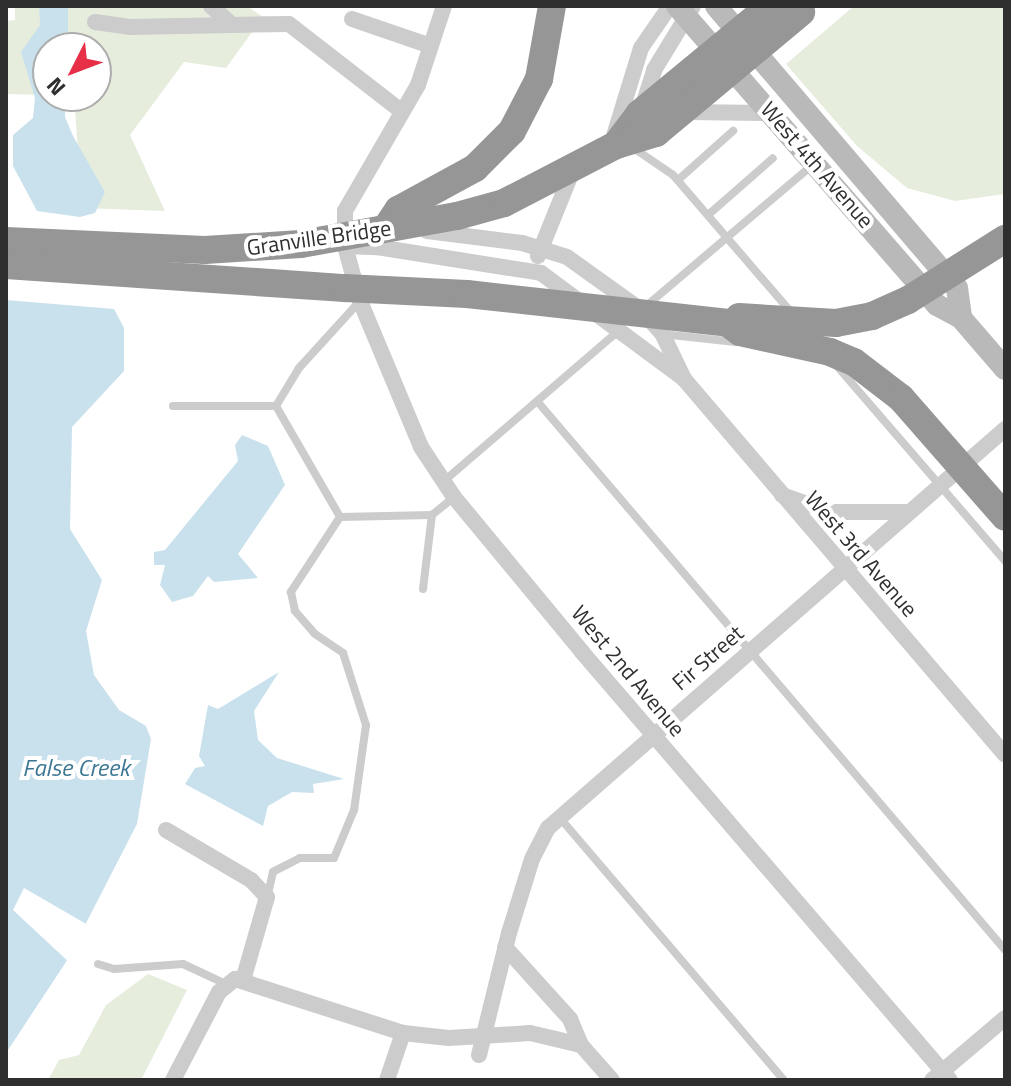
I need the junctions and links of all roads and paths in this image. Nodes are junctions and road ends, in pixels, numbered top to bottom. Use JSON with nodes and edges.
{"nodes":[{"id":1,"x":211,"y":6,"type":"edge"},
{"id":2,"x":444,"y":6,"type":"edge"},
{"id":3,"x":552,"y":6,"type":"edge"},
{"id":4,"x":716,"y":6,"type":"edge"},
{"id":5,"x":770,"y":6,"type":"edge"},
{"id":6,"x":682,"y":9,"type":"edge"},
{"id":7,"x":805,"y":9,"type":"edge"},
{"id":8,"x":352,"y":19,"type":"dead end"},
{"id":9,"x":95,"y":22,"type":"dead end"},
{"id":10,"x":231,"y":24,"type":"junction"},
{"id":11,"x":431,"y":46,"type":"junction"},
{"id":12,"x":401,"y":111,"type":"junction"},
{"id":13,"x":771,"y":113,"type":"junction"},
{"id":14,"x":733,"y":131,"type":"dead end"},
{"id":15,"x":619,"y":142,"type":"junction"},
{"id":16,"x":773,"y":158,"type":"dead end"},
{"id":17,"x":815,"y":163,"type":"junction"},
{"id":18,"x":574,"y":166,"type":"junction"},
{"id":19,"x":678,"y":180,"type":"junction"},
{"id":20,"x":708,"y":215,"type":"junction"},
{"id":21,"x":427,"y":231,"type":"junction"},
{"id":22,"x":382,"y":237,"type":"junction"},
{"id":23,"x":728,"y":239,"type":"junction"},
{"id":24,"x":1005,"y":239,"type":"edge"},
{"id":25,"x":6,"y":241,"type":"edge"},
{"id":26,"x":345,"y":246,"type":"junction"},
{"id":27,"x":544,"y":249,"type":"junction"},
{"id":28,"x":6,"y":255,"type":"edge"},
{"id":29,"x":6,"y":265,"type":"edge"},
{"id":30,"x":521,"y":268,"type":"junction"},
{"id":31,"x":360,"y":301,"type":"junction"},
{"id":32,"x":641,"y":310,"type":"junction"},
{"id":33,"x":961,"y":318,"type":"junction"},
{"id":34,"x":728,"y":323,"type":"junction"},
{"id":35,"x":617,"y":332,"type":"junction"},
{"id":36,"x":662,"y":333,"type":"junction"},
{"id":37,"x":782,"y":354,"type":"dead end"},
{"id":38,"x":826,"y":366,"type":"dead end"},
{"id":39,"x":1005,"y":369,"type":"edge"},
{"id":40,"x":840,"y":370,"type":"junction"},
{"id":41,"x":684,"y":379,"type":"junction"},
{"id":42,"x":537,"y":401,"type":"junction"},
{"id":43,"x":173,"y":406,"type":"dead end"},
{"id":44,"x":276,"y":406,"type":"junction"},
{"id":45,"x":1005,"y":429,"type":"edge"},
{"id":46,"x":443,"y":482,"type":"junction"},
{"id":47,"x":939,"y":486,"type":"junction"},
{"id":48,"x":781,"y":494,"type":"junction"},
{"id":49,"x":454,"y":497,"type":"junction"},
{"id":50,"x":909,"y":512,"type":"junction"},
{"id":51,"x":432,"y":515,"type":"junction"},
{"id":52,"x":340,"y":517,"type":"junction"},
{"id":53,"x":1005,"y":517,"type":"edge"},
{"id":54,"x":1005,"y":561,"type":"edge"},
{"id":55,"x":844,"y":569,"type":"junction"},
{"id":56,"x":423,"y":589,"type":"dead end"},
{"id":57,"x":751,"y":650,"type":"junction"},
{"id":58,"x":653,"y":735,"type":"junction"},
{"id":59,"x":1005,"y":755,"type":"edge"},
{"id":60,"x":560,"y":818,"type":"junction"},
{"id":61,"x":166,"y":830,"type":"dead end"},
{"id":62,"x":267,"y":897,"type":"junction"},
{"id":63,"x":505,"y":947,"type":"junction"},
{"id":64,"x":1005,"y":950,"type":"edge"},
{"id":65,"x":98,"y":964,"type":"dead end"},
{"id":66,"x":234,"y":982,"type":"junction"},
{"id":67,"x":1005,"y":1018,"type":"edge"},
{"id":68,"x":403,"y":1033,"type":"junction"},
{"id":69,"x":485,"y":1033,"type":"junction"},
{"id":70,"x":581,"y":1045,"type":"junction"},
{"id":71,"x":479,"y":1055,"type":"dead end"},
{"id":72,"x":941,"y":1077,"type":"edge"},
{"id":73,"x":173,"y":1080,"type":"edge"},
{"id":74,"x":387,"y":1080,"type":"edge"},
{"id":75,"x":612,"y":1080,"type":"edge"},
{"id":76,"x":784,"y":1080,"type":"edge"}],
"edges":[{"from":1,"to":10,"type":"street"},
{"from":2,"to":11,"type":"street","name":"West 2nd Avenue"},
{"from":3,"to":22,"type":"highway"},
{"from":4,"to":33,"type":"main road","name":"West 4th Avenue"},
{"from":5,"to":15,"type":"highway","name":"Granville Bridge","bridge":true},
{"from":6,"to":13,"type":"main road","name":"West 4th Avenue"},
{"from":6,"to":15,"type":"street"},
{"from":6,"to":15,"type":"street"},
{"from":7,"to":15,"type":"highway","name":"Granville Bridge","bridge":true},
{"from":8,"to":11,"type":"street"},
{"from":9,"to":10,"type":"street"},
{"from":10,"to":12,"type":"street"},
{"from":11,"to":12,"type":"street","name":"West 2nd Avenue"},
{"from":12,"to":26,"type":"street","name":"West 2nd Avenue"},
{"from":13,"to":15,"type":"street"},
{"from":13,"to":17,"type":"main road","name":"West 4th Avenue"},
{"from":14,"to":19,"type":"lane"},
{"from":15,"to":18,"type":"street"},
{"from":15,"to":19,"type":"lane"},
{"from":15,"to":22,"type":"highway","name":"Granville Bridge","bridge":true},
{"from":16,"to":20,"type":"lane"},
{"from":17,"to":23,"type":"lane"},
{"from":17,"to":33,"type":"main road","name":"West 4th Avenue"},
{"from":18,"to":21,"type":"street"},
{"from":18,"to":27,"type":"street"},
{"from":19,"to":20,"type":"lane"},
{"from":20,"to":23,"type":"lane"},
{"from":21,"to":22,"type":"street"},
{"from":21,"to":27,"type":"street","name":"West 3rd Avenue"},
{"from":22,"to":25,"type":"highway","name":"Granville Bridge","bridge":true},
{"from":22,"to":26,"type":"street"},
{"from":22,"to":30,"type":"street","name":"West 3rd Avenue"},
{"from":23,"to":32,"type":"lane"},
{"from":23,"to":40,"type":"lane"},
{"from":24,"to":34,"type":"highway","bridge":true},
{"from":26,"to":28,"type":"street"},
{"from":26,"to":31,"type":"street","name":"West 2nd Avenue"},
{"from":27,"to":30,"type":"street"},
{"from":27,"to":32,"type":"street","name":"West 3rd Avenue"},
{"from":29,"to":34,"type":"highway","bridge":true},
{"from":30,"to":35,"type":"street","name":"West 3rd Avenue"},
{"from":31,"to":44,"type":"lane"},
{"from":31,"to":46,"type":"street","name":"West 2nd Avenue"},
{"from":32,"to":36,"type":"street","name":"West 3rd Avenue"},
{"from":33,"to":39,"type":"main road","name":"West 4th Avenue"},
{"from":34,"to":53,"type":"highway","bridge":true},
{"from":35,"to":41,"type":"street","name":"West 3rd Avenue"},
{"from":35,"to":42,"type":"lane"},
{"from":36,"to":37,"type":"lane"},
{"from":36,"to":41,"type":"street","name":"West 3rd Avenue"},
{"from":38,"to":40,"type":"lane"},
{"from":40,"to":47,"type":"lane"},
{"from":41,"to":48,"type":"street","name":"West 3rd Avenue"},
{"from":42,"to":46,"type":"lane"},
{"from":42,"to":57,"type":"lane"},
{"from":43,"to":44,"type":"lane"},
{"from":44,"to":52,"type":"lane"},
{"from":45,"to":47,"type":"street","name":"Fir Street"},
{"from":46,"to":49,"type":"street","name":"West 2nd Avenue"},
{"from":47,"to":50,"type":"street","name":"Fir Street"},
{"from":47,"to":54,"type":"lane"},
{"from":48,"to":50,"type":"street"},
{"from":48,"to":55,"type":"street","name":"West 3rd Avenue"},
{"from":49,"to":51,"type":"lane"},
{"from":49,"to":58,"type":"street","name":"West 2nd Avenue"},
{"from":50,"to":55,"type":"street","name":"Fir Street"},
{"from":51,"to":52,"type":"lane"},
{"from":51,"to":56,"type":"lane"},
{"from":52,"to":62,"type":"lane"},
{"from":55,"to":57,"type":"street","name":"Fir Street"},
{"from":55,"to":59,"type":"street","name":"West 3rd Avenue"},
{"from":57,"to":58,"type":"street","name":"Fir Street"},
{"from":57,"to":64,"type":"lane"},
{"from":58,"to":60,"type":"street","name":"Fir Street"},
{"from":58,"to":72,"type":"street","name":"West 2nd Avenue"},
{"from":60,"to":63,"type":"street","name":"Fir Street"},
{"from":60,"to":76,"type":"lane"},
{"from":61,"to":62,"type":"street"},
{"from":62,"to":66,"type":"street"},
{"from":63,"to":69,"type":"street","name":"Fir Street"},
{"from":63,"to":70,"type":"street"},
{"from":65,"to":66,"type":"lane"},
{"from":66,"to":68,"type":"street"},
{"from":66,"to":73,"type":"street"},
{"from":67,"to":72,"type":"street"},
{"from":68,"to":69,"type":"street"},
{"from":68,"to":74,"type":"street"},
{"from":69,"to":70,"type":"street"},
{"from":69,"to":71,"type":"street","name":"Fir Street"},
{"from":70,"to":75,"type":"street"}]}
